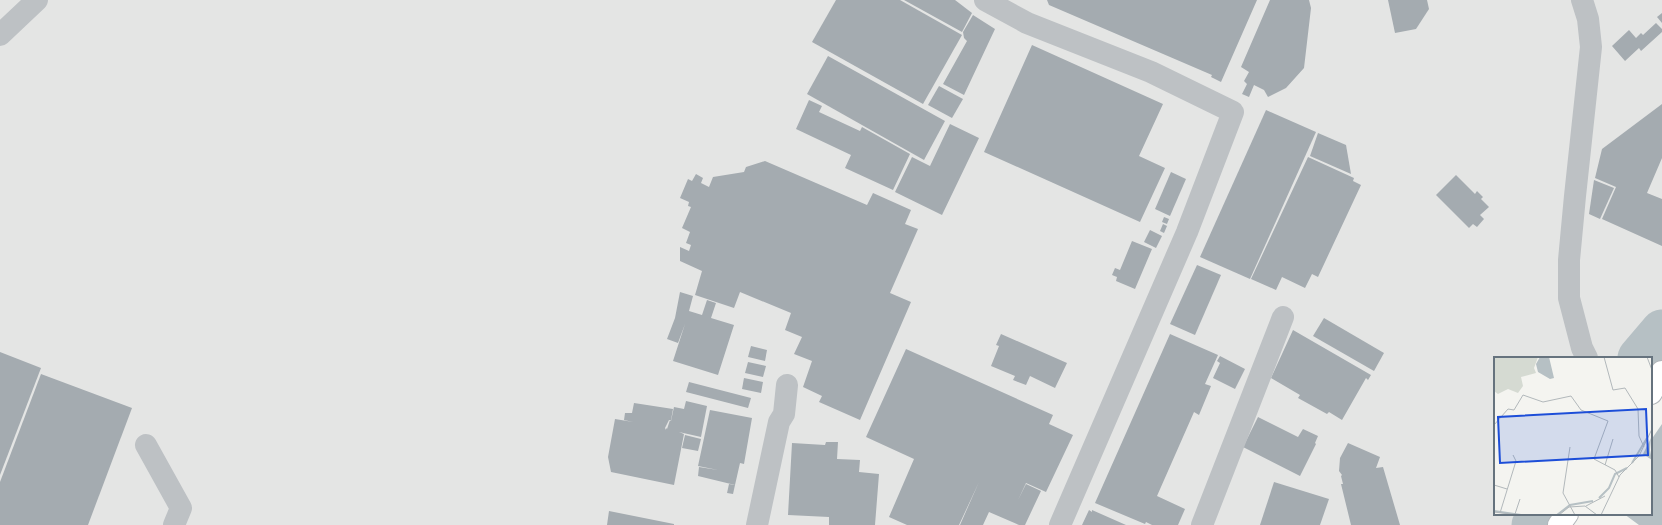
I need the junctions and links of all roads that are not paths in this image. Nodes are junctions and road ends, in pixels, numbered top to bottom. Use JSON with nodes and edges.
{"nodes":[{"id":1,"x":37,"y":0,"type":"edge"},
{"id":2,"x":986,"y":0,"type":"edge"},
{"id":3,"x":1582,"y":0,"type":"edge"},
{"id":4,"x":0,"y":35,"type":"edge"},
{"id":5,"x":1283,"y":317,"type":"dead end"},
{"id":6,"x":1587,"y":357,"type":"edge"},
{"id":7,"x":1662,"y":372,"type":"edge"},
{"id":8,"x":788,"y":385,"type":"dead end"},
{"id":9,"x":1652,"y":391,"type":"edge"},
{"id":10,"x":146,"y":445,"type":"dead end"},
{"id":11,"x":1566,"y":515,"type":"edge"},
{"id":12,"x":174,"y":525,"type":"edge"},
{"id":13,"x":757,"y":525,"type":"edge"},
{"id":14,"x":1060,"y":525,"type":"edge"},
{"id":15,"x":1202,"y":525,"type":"edge"},
{"id":16,"x":1558,"y":525,"type":"edge"}],
"edges":[{"from":1,"to":4,"type":"street"},
{"from":2,"to":14,"type":"street"},
{"from":3,"to":6,"type":"street"},
{"from":5,"to":15,"type":"street"},
{"from":7,"to":9,"type":"street"},
{"from":8,"to":13,"type":"street"},
{"from":10,"to":12,"type":"street"},
{"from":11,"to":16,"type":"street"}]}
